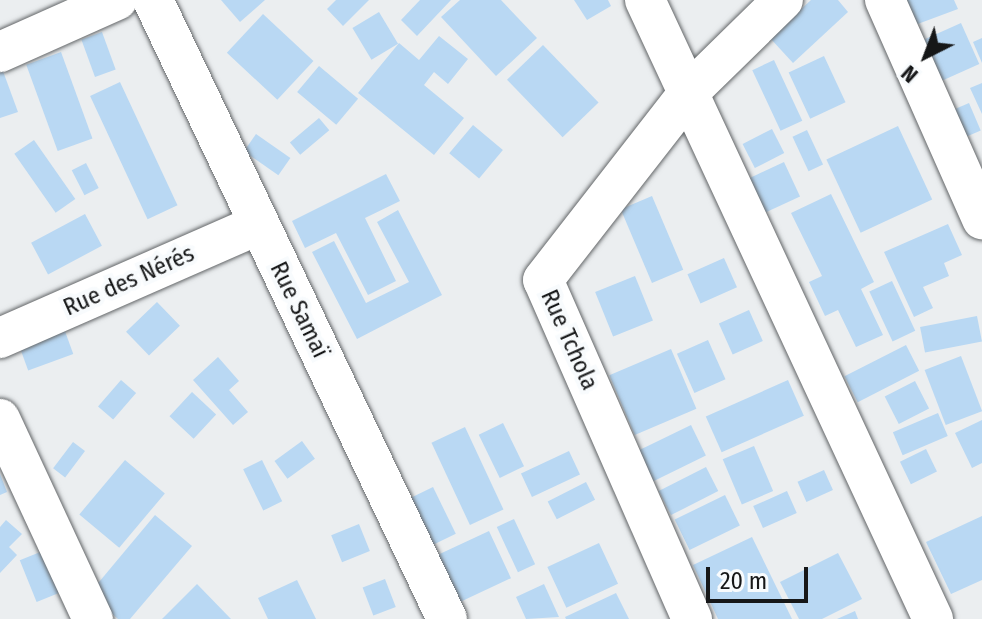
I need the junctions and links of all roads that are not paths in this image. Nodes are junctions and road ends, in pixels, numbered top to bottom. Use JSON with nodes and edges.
{"nodes":[{"id":1,"x":117,"y":0,"type":"edge"},
{"id":2,"x":153,"y":0,"type":"edge"},
{"id":3,"x":645,"y":0,"type":"edge"},
{"id":4,"x":783,"y":0,"type":"edge"},
{"id":5,"x":885,"y":0,"type":"edge"},
{"id":6,"x":0,"y":52,"type":"edge"},
{"id":7,"x":690,"y":91,"type":"junction"},
{"id":8,"x":982,"y":219,"type":"edge"},
{"id":9,"x":258,"y":225,"type":"junction"},
{"id":10,"x":0,"y":338,"type":"edge"},
{"id":11,"x":0,"y":419,"type":"edge"},
{"id":12,"x":93,"y":619,"type":"edge"},
{"id":13,"x":447,"y":619,"type":"edge"},
{"id":14,"x":692,"y":619,"type":"edge"},
{"id":15,"x":933,"y":619,"type":"edge"}],
"edges":[{"from":1,"to":6,"type":"street"},
{"from":2,"to":9,"type":"street","name":"Rue Samaï"},
{"from":3,"to":7,"type":"street"},
{"from":4,"to":7,"type":"street"},
{"from":5,"to":8,"type":"street"},
{"from":7,"to":14,"type":"street","name":"Rue Tchola"},
{"from":7,"to":15,"type":"street"},
{"from":9,"to":10,"type":"street","name":"Rue des Nérés"},
{"from":9,"to":13,"type":"street","name":"Rue Samaï"},
{"from":11,"to":12,"type":"street"}]}
